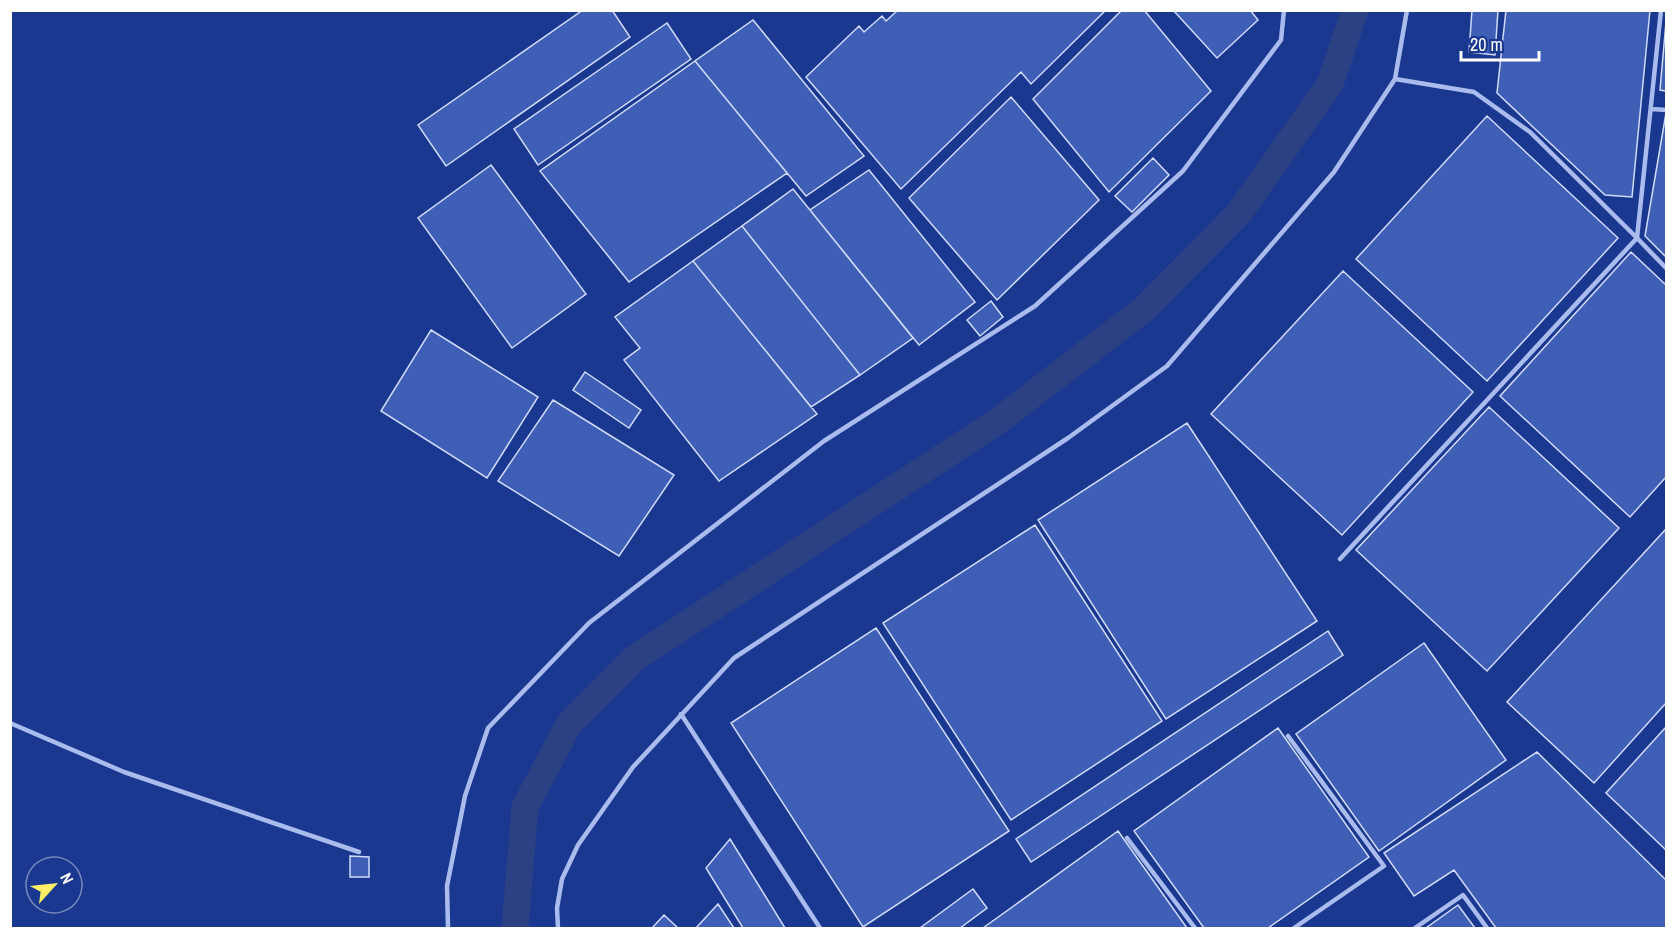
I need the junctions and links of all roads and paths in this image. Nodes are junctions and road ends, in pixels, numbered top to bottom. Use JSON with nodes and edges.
{"nodes":[{"id":1,"x":1284,"y":10,"type":"edge"},
{"id":2,"x":1407,"y":10,"type":"edge"},
{"id":3,"x":1661,"y":10,"type":"edge"},
{"id":4,"x":1395,"y":79,"type":"junction"},
{"id":5,"x":1652,"y":109,"type":"junction"},
{"id":6,"x":1666,"y":110,"type":"edge"},
{"id":7,"x":1636,"y":238,"type":"junction"},
{"id":8,"x":1666,"y":268,"type":"edge"},
{"id":9,"x":1340,"y":559,"type":"dead end"},
{"id":10,"x":681,"y":714,"type":"junction"},
{"id":11,"x":10,"y":723,"type":"edge"},
{"id":12,"x":1288,"y":736,"type":"dead end"},
{"id":13,"x":1127,"y":838,"type":"dead end"},
{"id":14,"x":359,"y":852,"type":"dead end"},
{"id":15,"x":448,"y":928,"type":"edge"},
{"id":16,"x":558,"y":928,"type":"edge"},
{"id":17,"x":820,"y":928,"type":"edge"},
{"id":18,"x":1195,"y":928,"type":"edge"},
{"id":19,"x":1294,"y":928,"type":"edge"},
{"id":20,"x":1415,"y":928,"type":"edge"},
{"id":21,"x":1487,"y":928,"type":"edge"}],
"edges":[{"from":1,"to":15,"type":"lane"},
{"from":2,"to":4,"type":"lane"},
{"from":3,"to":5,"type":"lane"},
{"from":4,"to":7,"type":"lane"},
{"from":4,"to":10,"type":"lane"},
{"from":5,"to":6,"type":"lane"},
{"from":5,"to":7,"type":"lane"},
{"from":7,"to":8,"type":"lane"},
{"from":7,"to":9,"type":"lane"},
{"from":10,"to":16,"type":"lane"},
{"from":10,"to":17,"type":"lane"},
{"from":11,"to":14,"type":"lane"},
{"from":12,"to":19,"type":"lane"},
{"from":13,"to":18,"type":"lane"},
{"from":20,"to":21,"type":"lane"}]}
